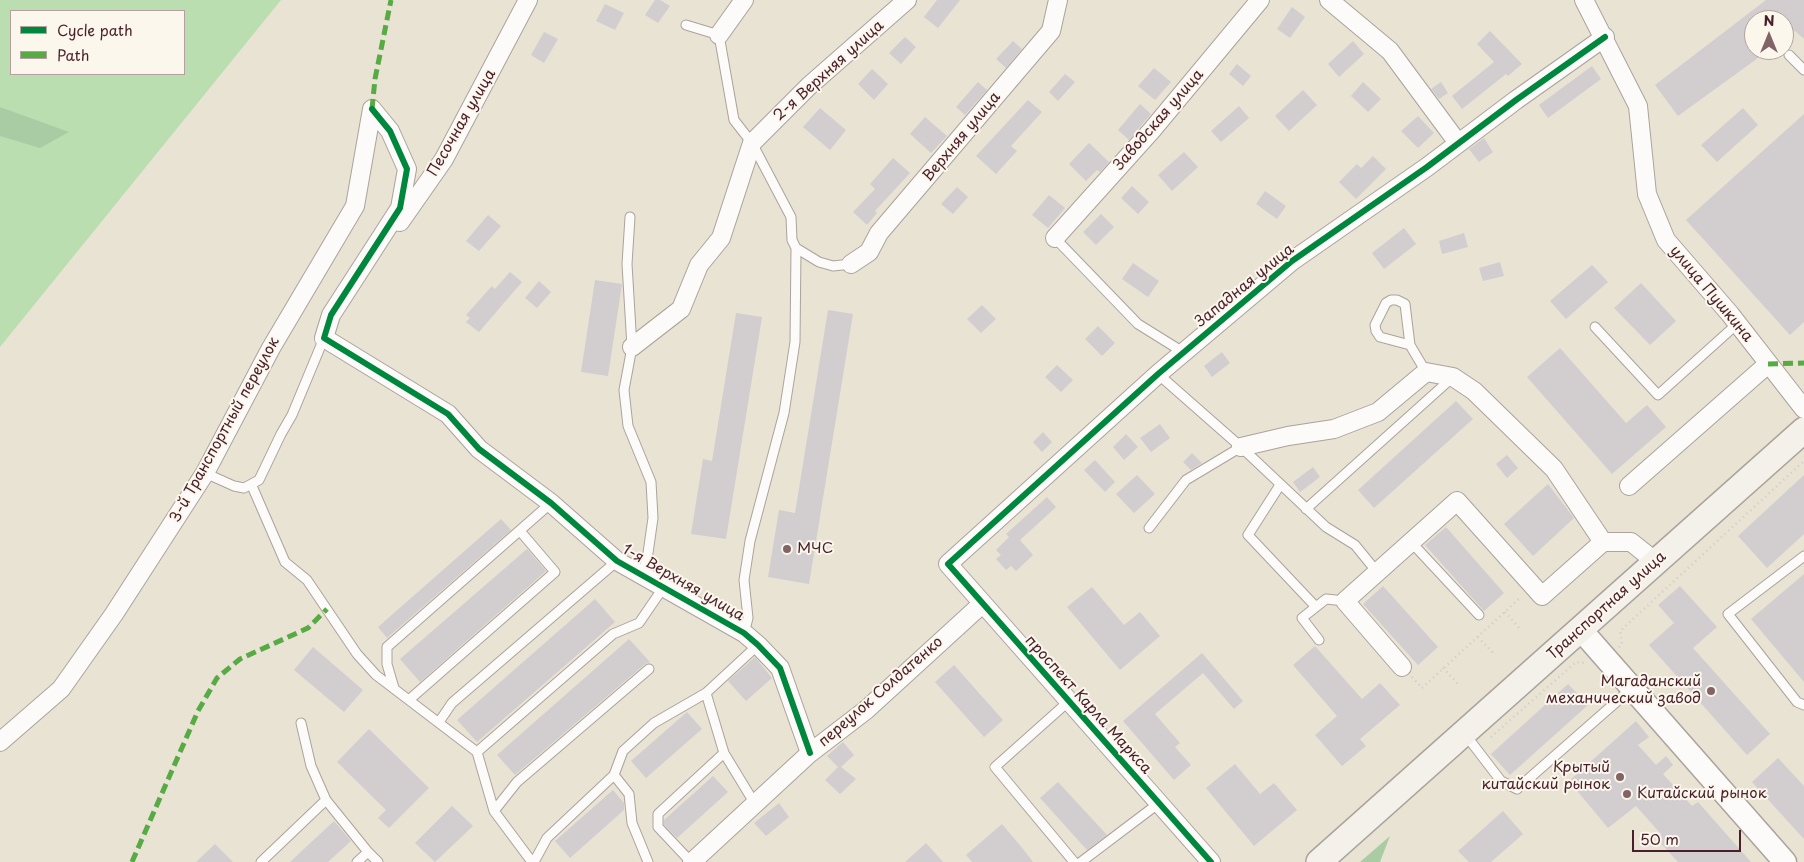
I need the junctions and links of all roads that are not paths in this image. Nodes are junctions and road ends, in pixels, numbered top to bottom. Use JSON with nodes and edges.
{"nodes":[{"id":1,"x":528,"y":0,"type":"edge"},
{"id":2,"x":744,"y":0,"type":"edge"},
{"id":3,"x":907,"y":0,"type":"edge"},
{"id":4,"x":1058,"y":0,"type":"edge"},
{"id":5,"x":1260,"y":0,"type":"edge"},
{"id":6,"x":1329,"y":0,"type":"edge"},
{"id":7,"x":1584,"y":0,"type":"edge"},
{"id":8,"x":686,"y":25,"type":"dead end"},
{"id":9,"x":719,"y":35,"type":"junction"},
{"id":10,"x":1605,"y":37,"type":"junction"},
{"id":11,"x":1793,"y":60,"type":"edge"},
{"id":12,"x":1804,"y":70,"type":"edge"},
{"id":13,"x":752,"y":142,"type":"junction"},
{"id":14,"x":1458,"y":143,"type":"junction"},
{"id":15,"x":630,"y":217,"type":"dead end"},
{"id":16,"x":382,"y":235,"type":"junction"},
{"id":17,"x":1055,"y":238,"type":"joint"},
{"id":18,"x":796,"y":248,"type":"junction"},
{"id":19,"x":851,"y":264,"type":"joint"},
{"id":20,"x":1737,"y":324,"type":"junction"},
{"id":21,"x":1595,"y":327,"type":"dead end"},
{"id":22,"x":324,"y":338,"type":"junction"},
{"id":23,"x":1410,"y":345,"type":"junction"},
{"id":24,"x":632,"y":347,"type":"junction"},
{"id":25,"x":1183,"y":352,"type":"junction"},
{"id":26,"x":1768,"y":364,"type":"junction"},
{"id":27,"x":1426,"y":372,"type":"junction"},
{"id":28,"x":1158,"y":374,"type":"junction"},
{"id":29,"x":1453,"y":377,"type":"junction"},
{"id":30,"x":1804,"y":409,"type":"edge"},
{"id":31,"x":1804,"y":430,"type":"edge"},
{"id":32,"x":1241,"y":447,"type":"junction"},
{"id":33,"x":205,"y":473,"type":"junction"},
{"id":34,"x":1280,"y":485,"type":"junction"},
{"id":35,"x":252,"y":486,"type":"junction"},
{"id":36,"x":1629,"y":486,"type":"dead end"},
{"id":37,"x":551,"y":503,"type":"junction"},
{"id":38,"x":1306,"y":509,"type":"junction"},
{"id":39,"x":1149,"y":528,"type":"dead end"},
{"id":40,"x":520,"y":531,"type":"junction"},
{"id":41,"x":1412,"y":542,"type":"junction"},
{"id":42,"x":1603,"y":542,"type":"junction"},
{"id":43,"x":1804,"y":556,"type":"edge"},
{"id":44,"x":617,"y":561,"type":"junction"},
{"id":45,"x":1656,"y":562,"type":"junction"},
{"id":46,"x":948,"y":564,"type":"joint"},
{"id":47,"x":1377,"y":572,"type":"junction"},
{"id":48,"x":642,"y":576,"type":"junction"},
{"id":49,"x":663,"y":588,"type":"junction"},
{"id":50,"x":1345,"y":601,"type":"junction"},
{"id":51,"x":982,"y":604,"type":"junction"},
{"id":52,"x":1316,"y":607,"type":"junction"},
{"id":53,"x":1479,"y":615,"type":"dead end"},
{"id":54,"x":1581,"y":630,"type":"junction"},
{"id":55,"x":744,"y":633,"type":"junction"},
{"id":56,"x":1319,"y":640,"type":"dead end"},
{"id":57,"x":758,"y":645,"type":"junction"},
{"id":58,"x":1402,"y":667,"type":"road end"},
{"id":59,"x":649,"y":669,"type":"dead end"},
{"id":60,"x":394,"y":688,"type":"junction"},
{"id":61,"x":1632,"y":688,"type":"junction"},
{"id":62,"x":706,"y":693,"type":"junction"},
{"id":63,"x":410,"y":699,"type":"junction"},
{"id":64,"x":1069,"y":701,"type":"junction"},
{"id":65,"x":1804,"y":705,"type":"edge"},
{"id":66,"x":439,"y":722,"type":"junction"},
{"id":67,"x":301,"y":723,"type":"dead end"},
{"id":68,"x":0,"y":742,"type":"edge"},
{"id":69,"x":1470,"y":742,"type":"junction"},
{"id":70,"x":476,"y":752,"type":"junction"},
{"id":71,"x":724,"y":753,"type":"junction"},
{"id":72,"x":810,"y":753,"type":"junction"},
{"id":73,"x":614,"y":776,"type":"junction"},
{"id":74,"x":326,"y":800,"type":"junction"},
{"id":75,"x":1159,"y":803,"type":"junction"},
{"id":76,"x":755,"y":804,"type":"junction"},
{"id":77,"x":494,"y":811,"type":"junction"},
{"id":78,"x":368,"y":852,"type":"junction"},
{"id":79,"x":261,"y":862,"type":"edge"},
{"id":80,"x":357,"y":862,"type":"edge"},
{"id":81,"x":378,"y":862,"type":"edge"},
{"id":82,"x":533,"y":862,"type":"edge"},
{"id":83,"x":648,"y":862,"type":"edge"},
{"id":84,"x":691,"y":862,"type":"edge"},
{"id":85,"x":1074,"y":862,"type":"edge"},
{"id":86,"x":1081,"y":862,"type":"edge"},
{"id":87,"x":1211,"y":862,"type":"edge"},
{"id":88,"x":1319,"y":862,"type":"edge"},
{"id":89,"x":1785,"y":862,"type":"edge"}],
"edges":[{"from":1,"to":16,"type":"street","name":"Песочная улица"},
{"from":2,"to":9,"type":"street"},
{"from":3,"to":13,"type":"street","name":"2-я Верхняя улица"},
{"from":4,"to":19,"type":"street","name":"Верхняя улица"},
{"from":5,"to":17,"type":"street","name":"Заводская улица"},
{"from":6,"to":14,"type":"street"},
{"from":7,"to":10,"type":"street","name":"улица Пушкина"},
{"from":8,"to":9,"type":"lane"},
{"from":9,"to":13,"type":"lane"},
{"from":10,"to":14,"type":"street","name":"Западная улица"},
{"from":10,"to":20,"type":"street","name":"улица Пушкина"},
{"from":11,"to":12,"type":"lane"},
{"from":13,"to":18,"type":"lane"},
{"from":13,"to":24,"type":"street"},
{"from":14,"to":25,"type":"street","name":"Западная улица"},
{"from":15,"to":24,"type":"lane"},
{"from":16,"to":22,"type":"street"},
{"from":16,"to":33,"type":"street","name":"3-й Транспортный переулок"},
{"from":17,"to":25,"type":"lane"},
{"from":18,"to":19,"type":"lane"},
{"from":18,"to":55,"type":"lane"},
{"from":20,"to":21,"type":"lane"},
{"from":20,"to":26,"type":"street","name":"улица Пушкина"},
{"from":22,"to":35,"type":"lane"},
{"from":22,"to":37,"type":"street","name":"1-я Верхняя улица"},
{"from":23,"to":23,"type":"lane"},
{"from":23,"to":27,"type":"lane"},
{"from":24,"to":48,"type":"lane"},
{"from":25,"to":28,"type":"street","name":"Западная улица"},
{"from":26,"to":30,"type":"street","name":"улица Пушкина"},
{"from":26,"to":36,"type":"street"},
{"from":27,"to":29,"type":"street"},
{"from":27,"to":32,"type":"street"},
{"from":28,"to":32,"type":"lane"},
{"from":28,"to":46,"type":"street","name":"Западная улица"},
{"from":29,"to":38,"type":"lane"},
{"from":29,"to":42,"type":"street"},
{"from":31,"to":45,"type":"main road","name":"Транспортная улица"},
{"from":32,"to":34,"type":"lane"},
{"from":32,"to":39,"type":"lane"},
{"from":33,"to":35,"type":"lane"},
{"from":33,"to":68,"type":"street","name":"3-й Транспортный переулок"},
{"from":34,"to":38,"type":"lane"},
{"from":34,"to":52,"type":"lane"},
{"from":35,"to":60,"type":"lane"},
{"from":37,"to":40,"type":"lane"},
{"from":37,"to":44,"type":"street","name":"1-я Верхняя улица"},
{"from":38,"to":47,"type":"lane"},
{"from":40,"to":60,"type":"lane"},
{"from":40,"to":63,"type":"lane"},
{"from":41,"to":42,"type":"street"},
{"from":41,"to":47,"type":"street"},
{"from":41,"to":53,"type":"lane"},
{"from":42,"to":45,"type":"street"},
{"from":43,"to":65,"type":"lane"},
{"from":44,"to":48,"type":"street","name":"1-я Верхняя улица"},
{"from":44,"to":66,"type":"lane"},
{"from":45,"to":54,"type":"main road","name":"Транспортная улица"},
{"from":46,"to":51,"type":"street","name":"проспект Карла Маркса"},
{"from":47,"to":50,"type":"street"},
{"from":48,"to":49,"type":"street","name":"1-я Верхняя улица"},
{"from":49,"to":55,"type":"street","name":"1-я Верхняя улица"},
{"from":49,"to":70,"type":"lane"},
{"from":50,"to":52,"type":"lane"},
{"from":50,"to":58,"type":"street"},
{"from":51,"to":64,"type":"street","name":"проспект Карла Маркса"},
{"from":51,"to":72,"type":"street","name":"переулок Солдатенко"},
{"from":52,"to":56,"type":"lane"},
{"from":54,"to":61,"type":"street"},
{"from":54,"to":69,"type":"main road","name":"Транспортная улица"},
{"from":55,"to":57,"type":"street","name":"1-я Верхняя улица"},
{"from":57,"to":62,"type":"lane"},
{"from":57,"to":72,"type":"street","name":"1-я Верхняя улица"},
{"from":59,"to":77,"type":"lane"},
{"from":60,"to":63,"type":"lane"},
{"from":61,"to":69,"type":"lane"},
{"from":61,"to":89,"type":"street"},
{"from":62,"to":71,"type":"lane"},
{"from":62,"to":73,"type":"lane"},
{"from":63,"to":66,"type":"lane"},
{"from":64,"to":75,"type":"street","name":"проспект Карла Маркса"},
{"from":64,"to":85,"type":"lane"},
{"from":66,"to":70,"type":"lane"},
{"from":67,"to":74,"type":"lane"},
{"from":69,"to":88,"type":"main road","name":"Транспортная улица"},
{"from":70,"to":77,"type":"lane"},
{"from":71,"to":76,"type":"lane"},
{"from":71,"to":84,"type":"lane"},
{"from":72,"to":76,"type":"street","name":"переулок Солдатенко"},
{"from":73,"to":82,"type":"lane"},
{"from":73,"to":83,"type":"lane"},
{"from":74,"to":78,"type":"lane"},
{"from":74,"to":79,"type":"lane"},
{"from":75,"to":86,"type":"lane"},
{"from":75,"to":87,"type":"street","name":"проспект Карла Маркса"},
{"from":76,"to":84,"type":"street","name":"переулок Солдатенко"},
{"from":77,"to":82,"type":"lane"},
{"from":78,"to":80,"type":"lane"},
{"from":78,"to":81,"type":"lane"}]}
